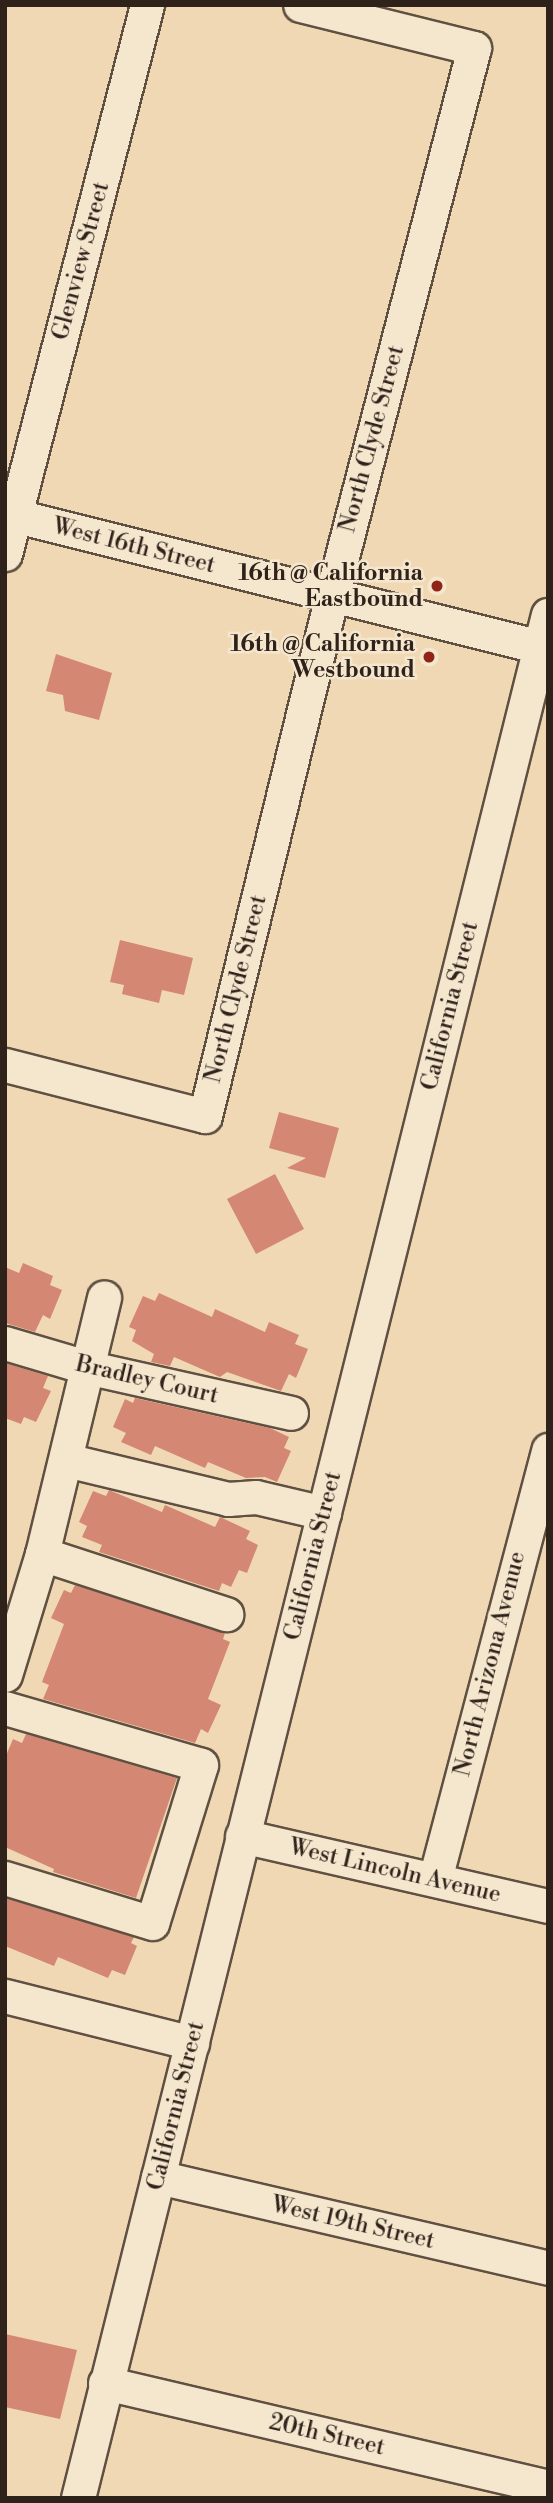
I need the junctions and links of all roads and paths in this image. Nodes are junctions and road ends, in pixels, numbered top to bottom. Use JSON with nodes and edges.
{"nodes":[{"id":1,"x":147,"y":5,"type":"edge"},
{"id":2,"x":300,"y":5,"type":"edge"},
{"id":3,"x":10,"y":514,"type":"edge"},
{"id":4,"x":5,"y":554,"type":"edge"},
{"id":5,"x":332,"y":595,"type":"junction"},
{"id":6,"x":548,"y":615,"type":"edge"},
{"id":7,"x":544,"y":648,"type":"edge"},
{"id":8,"x":5,"y":1065,"type":"edge"},
{"id":9,"x":104,"y":1297,"type":"dead end"},
{"id":10,"x":5,"y":1343,"type":"edge"},
{"id":11,"x":86,"y":1367,"type":"junction"},
{"id":12,"x":291,"y":1413,"type":"dead end"},
{"id":13,"x":548,"y":1450,"type":"edge"},
{"id":14,"x":66,"y":1460,"type":"junction"},
{"id":15,"x":324,"y":1513,"type":"junction"},
{"id":16,"x":535,"y":1546,"type":"edge"},
{"id":17,"x":43,"y":1554,"type":"junction"},
{"id":18,"x":226,"y":1614,"type":"dead end"},
{"id":19,"x":5,"y":1675,"type":"edge"},
{"id":20,"x":5,"y":1709,"type":"edge"},
{"id":21,"x":243,"y":1836,"type":"junction"},
{"id":22,"x":5,"y":1878,"type":"edge"},
{"id":23,"x":435,"y":1879,"type":"junction"},
{"id":24,"x":548,"y":1906,"type":"edge"},
{"id":25,"x":5,"y":1996,"type":"edge"},
{"id":26,"x":192,"y":2043,"type":"junction"},
{"id":27,"x":158,"y":2177,"type":"junction"},
{"id":28,"x":548,"y":2268,"type":"edge"},
{"id":29,"x":106,"y":2383,"type":"junction"},
{"id":30,"x":548,"y":2487,"type":"edge"},
{"id":31,"x":78,"y":2498,"type":"edge"}],
"edges":[{"from":1,"to":3,"type":"street","name":"Glenview Street"},
{"from":2,"to":5,"type":"street","name":"North Clyde Street"},
{"from":3,"to":4,"type":"street","name":"Glenview Street"},
{"from":3,"to":5,"type":"street","name":"West 16th Street"},
{"from":5,"to":7,"type":"street","name":"West 16th Street"},
{"from":5,"to":8,"type":"street","name":"North Clyde Street"},
{"from":6,"to":7,"type":"street","name":"California Street"},
{"from":7,"to":15,"type":"street","name":"California Street"},
{"from":9,"to":11,"type":"street"},
{"from":10,"to":11,"type":"street","name":"Bradley Court"},
{"from":11,"to":12,"type":"street","name":"Bradley Court"},
{"from":11,"to":14,"type":"street"},
{"from":13,"to":16,"type":"street","name":"North Arizona Avenue"},
{"from":14,"to":15,"type":"street"},
{"from":14,"to":17,"type":"street"},
{"from":15,"to":21,"type":"street","name":"California Street"},
{"from":16,"to":23,"type":"street","name":"North Arizona Avenue"},
{"from":17,"to":18,"type":"street"},
{"from":17,"to":19,"type":"street"},
{"from":20,"to":22,"type":"street"},
{"from":21,"to":23,"type":"street","name":"West Lincoln Avenue"},
{"from":21,"to":26,"type":"street","name":"California Street"},
{"from":23,"to":24,"type":"street","name":"West Lincoln Avenue"},
{"from":25,"to":26,"type":"street"},
{"from":26,"to":27,"type":"street","name":"California Street"},
{"from":27,"to":28,"type":"street","name":"West 19th Street"},
{"from":27,"to":29,"type":"street","name":"California Street"},
{"from":29,"to":30,"type":"street","name":"20th Street"},
{"from":29,"to":31,"type":"street","name":"California Street"}]}
